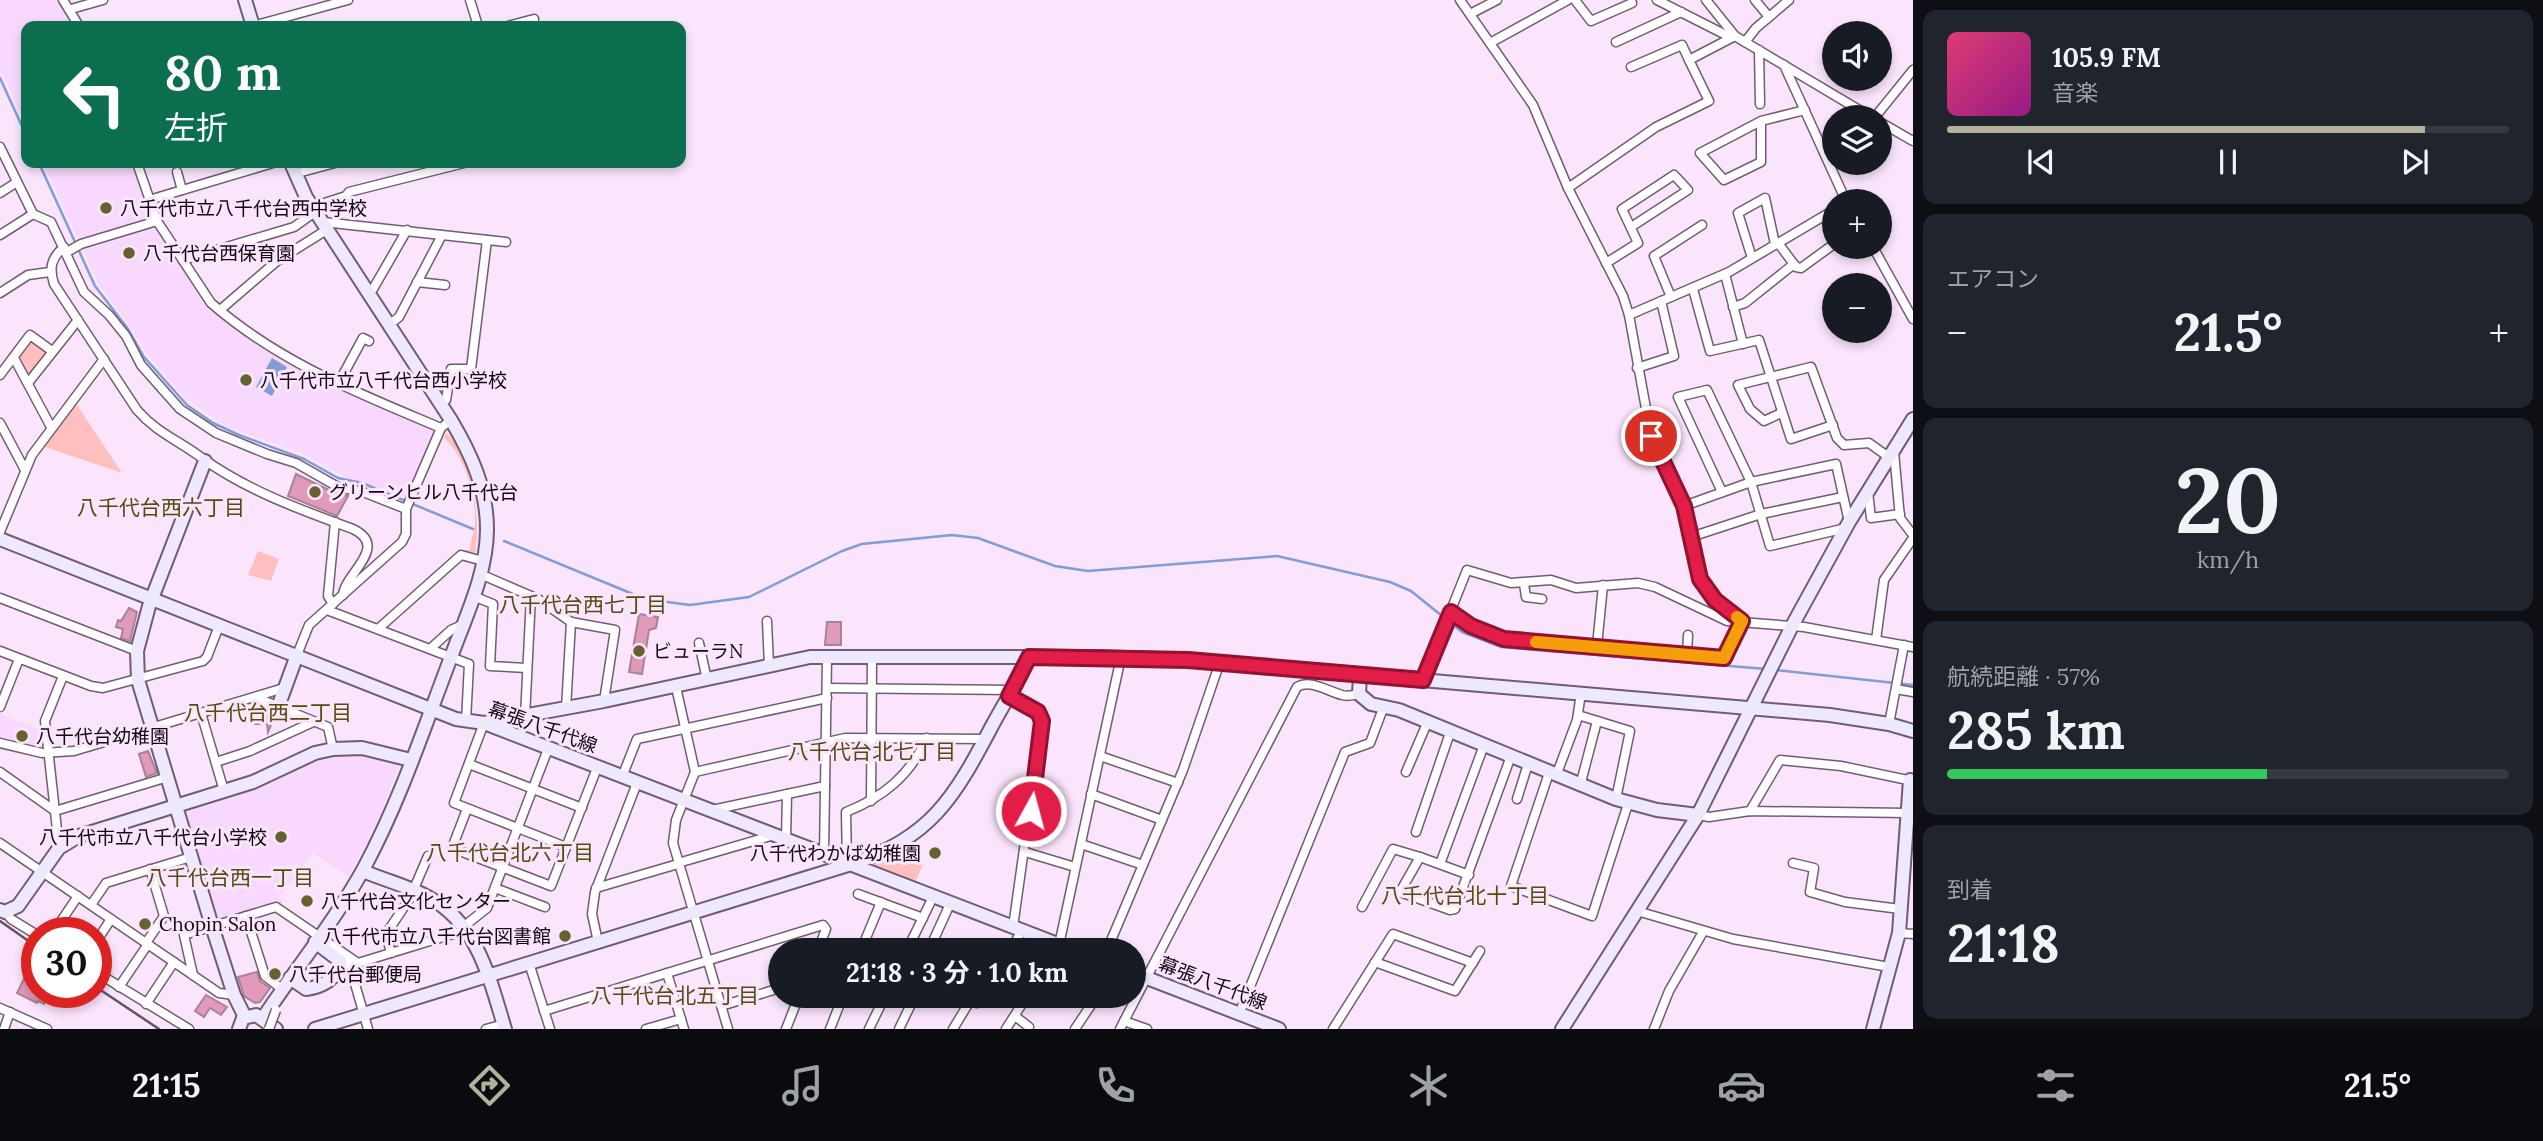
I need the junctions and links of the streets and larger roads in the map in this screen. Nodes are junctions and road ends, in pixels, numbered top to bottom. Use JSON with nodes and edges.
{"nodes":[{"id":1,"x":63,"y":0,"type":"edge"},
{"id":2,"x":103,"y":0,"type":"edge"},
{"id":3,"x":245,"y":0,"type":"edge"},
{"id":4,"x":348,"y":0,"type":"edge"},
{"id":5,"x":470,"y":0,"type":"edge"},
{"id":6,"x":1460,"y":0,"type":"edge"},
{"id":7,"x":1497,"y":0,"type":"edge"},
{"id":8,"x":1568,"y":0,"type":"edge"},
{"id":9,"x":1575,"y":0,"type":"edge"},
{"id":10,"x":1657,"y":0,"type":"edge"},
{"id":11,"x":1706,"y":0,"type":"edge"},
{"id":12,"x":1755,"y":0,"type":"edge"},
{"id":13,"x":1789,"y":0,"type":"edge"},
{"id":14,"x":1634,"y":1,"type":"edge"},
{"id":15,"x":1556,"y":3,"type":"edge"},
{"id":16,"x":71,"y":9,"type":"junction"},
{"id":17,"x":1681,"y":12,"type":"junction"},
{"id":18,"x":1469,"y":14,"type":"junction"},
{"id":19,"x":1769,"y":17,"type":"junction"},
{"id":20,"x":534,"y":19,"type":"dead end"},
{"id":21,"x":77,"y":21,"type":"edge"},
{"id":22,"x":251,"y":21,"type":"edge"},
{"id":23,"x":271,"y":21,"type":"edge"},
{"id":24,"x":476,"y":21,"type":"edge"},
{"id":25,"x":527,"y":21,"type":"edge"},
{"id":26,"x":1735,"y":36,"type":"junction"},
{"id":27,"x":1616,"y":42,"type":"dead end"},
{"id":28,"x":1745,"y":42,"type":"junction"},
{"id":29,"x":1490,"y":43,"type":"junction"},
{"id":30,"x":1759,"y":50,"type":"junction"},
{"id":31,"x":1689,"y":60,"type":"junction"},
{"id":32,"x":1784,"y":65,"type":"junction"},
{"id":33,"x":1631,"y":67,"type":"dead end"},
{"id":34,"x":1913,"y":70,"type":"edge"},
{"id":35,"x":1760,"y":104,"type":"dead end"},
{"id":36,"x":1852,"y":105,"type":"edge"},
{"id":37,"x":1883,"y":105,"type":"edge"},
{"id":38,"x":1805,"y":110,"type":"junction"},
{"id":39,"x":1760,"y":121,"type":"junction"},
{"id":40,"x":1892,"y":129,"type":"edge"},
{"id":41,"x":1822,"y":138,"type":"edge"},
{"id":42,"x":1913,"y":141,"type":"edge"},
{"id":43,"x":1,"y":153,"type":"edge"},
{"id":44,"x":139,"y":168,"type":"edge"},
{"id":45,"x":256,"y":168,"type":"edge"},
{"id":46,"x":293,"y":168,"type":"edge"},
{"id":47,"x":419,"y":168,"type":"edge"},
{"id":48,"x":177,"y":172,"type":"dead end"},
{"id":49,"x":17,"y":182,"type":"junction"},
{"id":50,"x":1568,"y":188,"type":"junction"},
{"id":51,"x":182,"y":190,"type":"junction"},
{"id":52,"x":0,"y":193,"type":"edge"},
{"id":53,"x":149,"y":200,"type":"junction"},
{"id":54,"x":33,"y":214,"type":"junction"},
{"id":55,"x":320,"y":217,"type":"junction"},
{"id":56,"x":1822,"y":217,"type":"edge"},
{"id":57,"x":157,"y":221,"type":"junction"},
{"id":58,"x":1702,"y":225,"type":"dead end"},
{"id":59,"x":1631,"y":227,"type":"junction"},
{"id":60,"x":407,"y":230,"type":"junction"},
{"id":61,"x":442,"y":234,"type":"junction"},
{"id":62,"x":0,"y":235,"type":"edge"},
{"id":63,"x":487,"y":240,"type":"junction"},
{"id":64,"x":506,"y":242,"type":"dead end"},
{"id":65,"x":1777,"y":244,"type":"junction"},
{"id":66,"x":71,"y":248,"type":"junction"},
{"id":67,"x":1822,"y":253,"type":"edge"},
{"id":68,"x":1752,"y":258,"type":"junction"},
{"id":69,"x":1881,"y":259,"type":"edge"},
{"id":70,"x":183,"y":260,"type":"junction"},
{"id":71,"x":1606,"y":263,"type":"junction"},
{"id":72,"x":1794,"y":264,"type":"junction"},
{"id":73,"x":50,"y":272,"type":"junction"},
{"id":74,"x":1725,"y":274,"type":"junction"},
{"id":75,"x":417,"y":282,"type":"junction"},
{"id":76,"x":445,"y":285,"type":"dead end"},
{"id":77,"x":1693,"y":289,"type":"junction"},
{"id":78,"x":369,"y":292,"type":"junction"},
{"id":79,"x":0,"y":293,"type":"edge"},
{"id":80,"x":1671,"y":297,"type":"junction"},
{"id":81,"x":1661,"y":301,"type":"junction"},
{"id":82,"x":1909,"y":304,"type":"edge"},
{"id":83,"x":1733,"y":307,"type":"junction"},
{"id":84,"x":220,"y":310,"type":"junction"},
{"id":85,"x":1629,"y":315,"type":"junction"},
{"id":86,"x":1913,"y":319,"type":"edge"},
{"id":87,"x":78,"y":320,"type":"junction"},
{"id":88,"x":390,"y":324,"type":"junction"},
{"id":89,"x":369,"y":341,"type":"dead end"},
{"id":90,"x":1743,"y":344,"type":"junction"},
{"id":91,"x":52,"y":351,"type":"junction"},
{"id":92,"x":14,"y":358,"type":"junction"},
{"id":93,"x":104,"y":359,"type":"junction"},
{"id":94,"x":1637,"y":368,"type":"junction"},
{"id":95,"x":0,"y":375,"type":"edge"},
{"id":96,"x":1769,"y":379,"type":"junction"},
{"id":97,"x":28,"y":383,"type":"junction"},
{"id":98,"x":338,"y":384,"type":"junction"},
{"id":99,"x":440,"y":402,"type":"junction"},
{"id":100,"x":1781,"y":413,"type":"junction"},
{"id":101,"x":1913,"y":419,"type":"edge"},
{"id":102,"x":451,"y":420,"type":"junction"},
{"id":103,"x":0,"y":423,"type":"edge"},
{"id":104,"x":1833,"y":425,"type":"junction"},
{"id":105,"x":51,"y":427,"type":"junction"},
{"id":106,"x":441,"y":428,"type":"junction"},
{"id":107,"x":1892,"y":454,"type":"junction"},
{"id":108,"x":205,"y":461,"type":"junction"},
{"id":109,"x":25,"y":470,"type":"junction"},
{"id":110,"x":1751,"y":482,"type":"junction"},
{"id":111,"x":1722,"y":492,"type":"junction"},
{"id":112,"x":1868,"y":492,"type":"junction"},
{"id":113,"x":1843,"y":497,"type":"junction"},
{"id":114,"x":408,"y":505,"type":"junction"},
{"id":115,"x":1684,"y":506,"type":"junction"},
{"id":116,"x":4,"y":508,"type":"edge"},
{"id":117,"x":1761,"y":514,"type":"junction"},
{"id":118,"x":1900,"y":514,"type":"junction"},
{"id":119,"x":335,"y":522,"type":"junction"},
{"id":120,"x":1847,"y":525,"type":"junction"},
{"id":121,"x":0,"y":532,"type":"edge"},
{"id":122,"x":1700,"y":534,"type":"dead end"},
{"id":123,"x":1913,"y":537,"type":"edge"},
{"id":124,"x":0,"y":539,"type":"edge"},
{"id":125,"x":483,"y":561,"type":"junction"},
{"id":126,"x":480,"y":574,"type":"junction"},
{"id":127,"x":1524,"y":583,"type":"junction"},
{"id":128,"x":1603,"y":585,"type":"junction"},
{"id":129,"x":343,"y":595,"type":"junction"},
{"id":130,"x":473,"y":596,"type":"junction"},
{"id":131,"x":531,"y":596,"type":"junction"},
{"id":132,"x":0,"y":598,"type":"edge"},
{"id":133,"x":151,"y":598,"type":"junction"},
{"id":134,"x":1542,"y":599,"type":"dead end"},
{"id":135,"x":330,"y":607,"type":"junction"},
{"id":136,"x":1450,"y":614,"type":"junction"},
{"id":137,"x":767,"y":621,"type":"dead end"},
{"id":138,"x":1742,"y":621,"type":"junction"},
{"id":139,"x":571,"y":622,"type":"junction"},
{"id":140,"x":462,"y":625,"type":"junction"},
{"id":141,"x":219,"y":626,"type":"junction"},
{"id":142,"x":1791,"y":626,"type":"junction"},
{"id":143,"x":378,"y":629,"type":"junction"},
{"id":144,"x":1688,"y":635,"type":"dead end"},
{"id":145,"x":1876,"y":640,"type":"junction"},
{"id":146,"x":699,"y":643,"type":"dead end"},
{"id":147,"x":1903,"y":645,"type":"junction"},
{"id":148,"x":1597,"y":646,"type":"junction"},
{"id":149,"x":1913,"y":648,"type":"edge"},
{"id":150,"x":430,"y":649,"type":"junction"},
{"id":151,"x":0,"y":651,"type":"edge"},
{"id":152,"x":137,"y":651,"type":"junction"},
{"id":153,"x":1687,"y":654,"type":"junction"},
{"id":154,"x":297,"y":655,"type":"junction"},
{"id":155,"x":827,"y":657,"type":"junction"},
{"id":156,"x":872,"y":657,"type":"junction"},
{"id":157,"x":1029,"y":657,"type":"junction"},
{"id":158,"x":1121,"y":657,"type":"junction"},
{"id":159,"x":450,"y":658,"type":"junction"},
{"id":160,"x":19,"y":659,"type":"junction"},
{"id":161,"x":1220,"y":663,"type":"junction"},
{"id":162,"x":769,"y":666,"type":"junction"},
{"id":163,"x":527,"y":668,"type":"junction"},
{"id":164,"x":1360,"y":675,"type":"junction"},
{"id":165,"x":63,"y":676,"type":"junction"},
{"id":166,"x":138,"y":680,"type":"junction"},
{"id":167,"x":707,"y":680,"type":"junction"},
{"id":168,"x":1423,"y":680,"type":"junction"},
{"id":169,"x":1897,"y":684,"type":"junction"},
{"id":170,"x":676,"y":687,"type":"junction"},
{"id":171,"x":285,"y":688,"type":"junction"},
{"id":172,"x":827,"y":688,"type":"junction"},
{"id":173,"x":872,"y":688,"type":"junction"},
{"id":174,"x":1913,"y":692,"type":"edge"},
{"id":175,"x":1010,"y":693,"type":"junction"},
{"id":176,"x":1359,"y":694,"type":"junction"},
{"id":177,"x":1581,"y":694,"type":"junction"},
{"id":178,"x":254,"y":697,"type":"junction"},
{"id":179,"x":827,"y":698,"type":"junction"},
{"id":180,"x":604,"y":702,"type":"junction"},
{"id":181,"x":1384,"y":706,"type":"junction"},
{"id":182,"x":0,"y":707,"type":"edge"},
{"id":183,"x":278,"y":707,"type":"junction"},
{"id":184,"x":1752,"y":708,"type":"junction"},
{"id":185,"x":432,"y":709,"type":"junction"},
{"id":186,"x":566,"y":709,"type":"junction"},
{"id":187,"x":201,"y":713,"type":"junction"},
{"id":188,"x":1578,"y":715,"type":"junction"},
{"id":189,"x":525,"y":717,"type":"junction"},
{"id":190,"x":466,"y":721,"type":"junction"},
{"id":191,"x":1428,"y":721,"type":"junction"},
{"id":192,"x":1597,"y":721,"type":"junction"},
{"id":193,"x":313,"y":722,"type":"junction"},
{"id":194,"x":484,"y":723,"type":"junction"},
{"id":195,"x":1889,"y":724,"type":"junction"},
{"id":196,"x":153,"y":727,"type":"junction"},
{"id":197,"x":685,"y":730,"type":"junction"},
{"id":198,"x":1451,"y":730,"type":"junction"},
{"id":199,"x":1913,"y":730,"type":"edge"},
{"id":200,"x":872,"y":737,"type":"junction"},
{"id":201,"x":927,"y":738,"type":"junction"},
{"id":202,"x":986,"y":738,"type":"junction"},
{"id":203,"x":826,"y":741,"type":"junction"},
{"id":204,"x":0,"y":743,"type":"edge"},
{"id":205,"x":1484,"y":745,"type":"junction"},
{"id":206,"x":332,"y":749,"type":"junction"},
{"id":207,"x":548,"y":749,"type":"junction"},
{"id":208,"x":48,"y":754,"type":"junction"},
{"id":209,"x":1100,"y":756,"type":"junction"},
{"id":210,"x":1511,"y":756,"type":"junction"},
{"id":211,"x":411,"y":760,"type":"junction"},
{"id":212,"x":216,"y":762,"type":"junction"},
{"id":213,"x":469,"y":764,"type":"junction"},
{"id":214,"x":1528,"y":764,"type":"junction"},
{"id":215,"x":597,"y":768,"type":"junction"},
{"id":216,"x":0,"y":772,"type":"edge"},
{"id":217,"x":695,"y":772,"type":"junction"},
{"id":218,"x":1406,"y":772,"type":"dead end"},
{"id":219,"x":1552,"y":774,"type":"junction"},
{"id":220,"x":168,"y":777,"type":"junction"},
{"id":221,"x":622,"y":777,"type":"junction"},
{"id":222,"x":1911,"y":781,"type":"edge"},
{"id":223,"x":638,"y":783,"type":"junction"},
{"id":224,"x":1178,"y":783,"type":"junction"},
{"id":225,"x":825,"y":786,"type":"junction"},
{"id":226,"x":1580,"y":786,"type":"junction"},
{"id":227,"x":533,"y":789,"type":"junction"},
{"id":228,"x":225,"y":791,"type":"junction"},
{"id":229,"x":787,"y":794,"type":"junction"},
{"id":230,"x":1091,"y":794,"type":"junction"},
{"id":231,"x":1517,"y":799,"type":"dead end"},
{"id":232,"x":684,"y":801,"type":"junction"},
{"id":233,"x":872,"y":801,"type":"junction"},
{"id":234,"x":1622,"y":802,"type":"junction"},
{"id":235,"x":176,"y":806,"type":"junction"},
{"id":236,"x":467,"y":808,"type":"junction"},
{"id":237,"x":582,"y":808,"type":"junction"},
{"id":238,"x":55,"y":811,"type":"junction"},
{"id":239,"x":709,"y":811,"type":"junction"},
{"id":240,"x":1750,"y":811,"type":"junction"},
{"id":241,"x":1908,"y":813,"type":"junction"},
{"id":242,"x":1698,"y":815,"type":"junction"},
{"id":243,"x":1162,"y":820,"type":"junction"},
{"id":244,"x":517,"y":828,"type":"junction"},
{"id":245,"x":1416,"y":832,"type":"dead end"},
{"id":246,"x":780,"y":837,"type":"junction"},
{"id":247,"x":0,"y":843,"type":"edge"},
{"id":248,"x":1081,"y":844,"type":"junction"},
{"id":249,"x":566,"y":847,"type":"junction"},
{"id":250,"x":59,"y":848,"type":"junction"},
{"id":251,"x":1025,"y":852,"type":"junction"},
{"id":252,"x":824,"y":855,"type":"junction"},
{"id":253,"x":428,"y":856,"type":"dead end"},
{"id":254,"x":191,"y":857,"type":"junction"},
{"id":255,"x":1420,"y":857,"type":"junction"},
{"id":256,"x":1793,"y":863,"type":"dead end"},
{"id":257,"x":678,"y":864,"type":"junction"},
{"id":258,"x":1440,"y":864,"type":"junction"},
{"id":259,"x":848,"y":865,"type":"junction"},
{"id":260,"x":1143,"y":865,"type":"junction"},
{"id":261,"x":503,"y":867,"type":"junction"},
{"id":262,"x":1076,"y":867,"type":"junction"},
{"id":263,"x":150,"y":869,"type":"junction"},
{"id":264,"x":363,"y":871,"type":"junction"},
{"id":265,"x":41,"y":872,"type":"junction"},
{"id":266,"x":1469,"y":875,"type":"junction"},
{"id":267,"x":495,"y":888,"type":"junction"},
{"id":268,"x":596,"y":888,"type":"junction"},
{"id":269,"x":414,"y":891,"type":"junction"},
{"id":270,"x":858,"y":894,"type":"dead end"},
{"id":271,"x":78,"y":896,"type":"junction"},
{"id":272,"x":933,"y":897,"type":"junction"},
{"id":273,"x":881,"y":902,"type":"junction"},
{"id":274,"x":950,"y":904,"type":"junction"},
{"id":275,"x":90,"y":905,"type":"junction"},
{"id":276,"x":1362,"y":907,"type":"dead end"},
{"id":277,"x":545,"y":908,"type":"dead end"},
{"id":278,"x":1900,"y":909,"type":"junction"},
{"id":279,"x":3,"y":911,"type":"edge"},
{"id":280,"x":1637,"y":911,"type":"junction"},
{"id":281,"x":692,"y":913,"type":"junction"},
{"id":282,"x":246,"y":916,"type":"junction"},
{"id":283,"x":64,"y":917,"type":"edge"},
{"id":284,"x":108,"y":917,"type":"edge"},
{"id":285,"x":923,"y":918,"type":"junction"},
{"id":286,"x":112,"y":920,"type":"edge"},
{"id":287,"x":21,"y":924,"type":"edge"},
{"id":288,"x":212,"y":926,"type":"junction"},
{"id":289,"x":465,"y":928,"type":"junction"},
{"id":290,"x":1017,"y":929,"type":"junction"},
{"id":291,"x":1703,"y":932,"type":"junction"},
{"id":292,"x":1899,"y":933,"type":"junction"},
{"id":293,"x":1913,"y":934,"type":"edge"},
{"id":294,"x":781,"y":938,"type":"edge"},
{"id":295,"x":823,"y":938,"type":"edge"},
{"id":296,"x":866,"y":938,"type":"edge"},
{"id":297,"x":913,"y":938,"type":"edge"},
{"id":298,"x":934,"y":938,"type":"edge"},
{"id":299,"x":1014,"y":938,"type":"edge"},
{"id":300,"x":1041,"y":938,"type":"edge"},
{"id":301,"x":1061,"y":938,"type":"edge"},
{"id":302,"x":1112,"y":938,"type":"edge"},
{"id":303,"x":317,"y":939,"type":"junction"},
{"id":304,"x":598,"y":942,"type":"junction"},
{"id":305,"x":768,"y":942,"type":"edge"},
{"id":306,"x":147,"y":944,"type":"junction"},
{"id":307,"x":1480,"y":951,"type":"dead end"},
{"id":308,"x":391,"y":953,"type":"junction"},
{"id":309,"x":347,"y":956,"type":"junction"},
{"id":310,"x":707,"y":961,"type":"junction"},
{"id":311,"x":174,"y":962,"type":"junction"},
{"id":312,"x":1375,"y":962,"type":"junction"},
{"id":313,"x":529,"y":963,"type":"junction"},
{"id":314,"x":1473,"y":963,"type":"junction"},
{"id":315,"x":1146,"y":965,"type":"edge"},
{"id":316,"x":1889,"y":967,"type":"junction"},
{"id":317,"x":667,"y":973,"type":"junction"},
{"id":318,"x":193,"y":975,"type":"junction"},
{"id":319,"x":489,"y":976,"type":"junction"},
{"id":320,"x":1146,"y":978,"type":"edge"},
{"id":321,"x":112,"y":982,"type":"edge"},
{"id":322,"x":286,"y":984,"type":"junction"},
{"id":323,"x":119,"y":987,"type":"junction"},
{"id":324,"x":768,"y":992,"type":"edge"},
{"id":325,"x":234,"y":995,"type":"junction"},
{"id":326,"x":146,"y":1004,"type":"junction"},
{"id":327,"x":722,"y":1006,"type":"junction"},
{"id":328,"x":0,"y":1008,"type":"edge"},
{"id":329,"x":794,"y":1008,"type":"edge"},
{"id":330,"x":839,"y":1008,"type":"edge"},
{"id":331,"x":880,"y":1008,"type":"edge"},
{"id":332,"x":909,"y":1008,"type":"edge"},
{"id":333,"x":966,"y":1008,"type":"edge"},
{"id":334,"x":1020,"y":1008,"type":"edge"},
{"id":335,"x":1088,"y":1008,"type":"edge"},
{"id":336,"x":1128,"y":1008,"type":"edge"},
{"id":337,"x":276,"y":1010,"type":"dead end"},
{"id":338,"x":544,"y":1011,"type":"junction"},
{"id":339,"x":10,"y":1012,"type":"junction"},
{"id":340,"x":363,"y":1014,"type":"junction"},
{"id":341,"x":1239,"y":1014,"type":"junction"},
{"id":342,"x":1015,"y":1016,"type":"junction"},
{"id":343,"x":681,"y":1018,"type":"junction"},
{"id":344,"x":242,"y":1023,"type":"edge"},
{"id":345,"x":266,"y":1024,"type":"edge"},
{"id":346,"x":1122,"y":1025,"type":"edge"},
{"id":347,"x":504,"y":1026,"type":"edge"},
{"id":348,"x":1029,"y":1027,"type":"edge"},
{"id":349,"x":41,"y":1028,"type":"edge"},
{"id":350,"x":4,"y":1029,"type":"edge"},
{"id":351,"x":189,"y":1029,"type":"edge"},
{"id":352,"x":276,"y":1029,"type":"edge"},
{"id":353,"x":315,"y":1029,"type":"edge"},
{"id":354,"x":368,"y":1029,"type":"edge"},
{"id":355,"x":486,"y":1029,"type":"edge"},
{"id":356,"x":550,"y":1029,"type":"edge"},
{"id":357,"x":646,"y":1029,"type":"edge"},
{"id":358,"x":684,"y":1029,"type":"edge"},
{"id":359,"x":728,"y":1029,"type":"edge"},
{"id":360,"x":786,"y":1029,"type":"edge"},
{"id":361,"x":830,"y":1029,"type":"edge"},
{"id":362,"x":869,"y":1029,"type":"edge"},
{"id":363,"x":899,"y":1029,"type":"edge"},
{"id":364,"x":953,"y":1029,"type":"edge"},
{"id":365,"x":1006,"y":1029,"type":"edge"},
{"id":366,"x":1075,"y":1029,"type":"edge"},
{"id":367,"x":1147,"y":1029,"type":"edge"},
{"id":368,"x":1279,"y":1029,"type":"edge"},
{"id":369,"x":1333,"y":1029,"type":"edge"},
{"id":370,"x":1562,"y":1029,"type":"edge"},
{"id":371,"x":1654,"y":1029,"type":"edge"},
{"id":372,"x":1873,"y":1029,"type":"edge"}],
"edges":[{"from":1,"to":16,"type":"street"},
{"from":2,"to":16,"type":"street"},
{"from":3,"to":22,"type":"street"},
{"from":4,"to":23,"type":"street"},
{"from":5,"to":24,"type":"street"},
{"from":6,"to":18,"type":"street"},
{"from":7,"to":18,"type":"street"},
{"from":8,"to":15,"type":"street"},
{"from":9,"to":14,"type":"street"},
{"from":10,"to":17,"type":"street"},
{"from":11,"to":26,"type":"street"},
{"from":12,"to":19,"type":"street"},
{"from":13,"to":19,"type":"street"},
{"from":15,"to":29,"type":"street"},
{"from":16,"to":21,"type":"street"},
{"from":17,"to":26,"type":"street"},
{"from":17,"to":27,"type":"street"},
{"from":18,"to":29,"type":"street"},
{"from":19,"to":28,"type":"street"},
{"from":20,"to":25,"type":"street"},
{"from":26,"to":28,"type":"street"},
{"from":26,"to":31,"type":"street"},
{"from":28,"to":30,"type":"street"},
{"from":29,"to":50,"type":"street"},
{"from":30,"to":32,"type":"street"},
{"from":30,"to":35,"type":"street"},
{"from":31,"to":33,"type":"street"},
{"from":31,"to":50,"type":"street"},
{"from":32,"to":36,"type":"street"},
{"from":32,"to":38,"type":"street"},
{"from":34,"to":37,"type":"street"},
{"from":38,"to":39,"type":"street"},
{"from":38,"to":41,"type":"street"},
{"from":39,"to":39,"type":"street"},
{"from":40,"to":42,"type":"street"},
{"from":43,"to":49,"type":"street"},
{"from":44,"to":53,"type":"street"},
{"from":45,"to":51,"type":"street"},
{"from":46,"to":55,"type":"street"},
{"from":47,"to":55,"type":"street"},
{"from":48,"to":51,"type":"street"},
{"from":49,"to":52,"type":"street"},
{"from":49,"to":54,"type":"street"},
{"from":50,"to":71,"type":"street"},
{"from":51,"to":53,"type":"street"},
{"from":53,"to":57,"type":"street"},
{"from":54,"to":62,"type":"street"},
{"from":54,"to":66,"type":"street"},
{"from":55,"to":60,"type":"street"},
{"from":55,"to":70,"type":"street"},
{"from":55,"to":78,"type":"street"},
{"from":55,"to":84,"type":"street"},
{"from":56,"to":65,"type":"street"},
{"from":57,"to":66,"type":"street"},
{"from":57,"to":70,"type":"street"},
{"from":58,"to":80,"type":"street"},
{"from":59,"to":59,"type":"street"},
{"from":59,"to":71,"type":"street"},
{"from":60,"to":61,"type":"street"},
{"from":60,"to":78,"type":"street"},
{"from":61,"to":63,"type":"street"},
{"from":61,"to":75,"type":"street"},
{"from":63,"to":64,"type":"street"},
{"from":63,"to":99,"type":"street"},
{"from":65,"to":68,"type":"street"},
{"from":65,"to":68,"type":"street"},
{"from":65,"to":72,"type":"street"},
{"from":66,"to":73,"type":"street"},
{"from":66,"to":114,"type":"street"},
{"from":67,"to":72,"type":"street"},
{"from":68,"to":74,"type":"street"},
{"from":69,"to":82,"type":"street"},
{"from":70,"to":84,"type":"street"},
{"from":71,"to":85,"type":"street"},
{"from":72,"to":83,"type":"street"},
{"from":73,"to":79,"type":"street"},
{"from":73,"to":87,"type":"street"},
{"from":74,"to":77,"type":"street"},
{"from":74,"to":83,"type":"street"},
{"from":75,"to":76,"type":"street"},
{"from":75,"to":88,"type":"street"},
{"from":77,"to":80,"type":"street"},
{"from":77,"to":90,"type":"street"},
{"from":78,"to":88,"type":"street"},
{"from":80,"to":81,"type":"street"},
{"from":81,"to":85,"type":"street"},
{"from":81,"to":94,"type":"street"},
{"from":82,"to":86,"type":"street"},
{"from":83,"to":90,"type":"street"},
{"from":84,"to":98,"type":"street"},
{"from":85,"to":94,"type":"street"},
{"from":87,"to":91,"type":"street"},
{"from":87,"to":93,"type":"street"},
{"from":88,"to":99,"type":"street"},
{"from":89,"to":98,"type":"street"},
{"from":90,"to":96,"type":"street"},
{"from":91,"to":92,"type":"street"},
{"from":91,"to":97,"type":"street"},
{"from":92,"to":95,"type":"street"},
{"from":92,"to":97,"type":"street"},
{"from":93,"to":105,"type":"street"},
{"from":93,"to":108,"type":"street"},
{"from":94,"to":115,"type":"street"},
{"from":96,"to":100,"type":"street"},
{"from":96,"to":100,"type":"street"},
{"from":96,"to":104,"type":"street"},
{"from":97,"to":105,"type":"street"},
{"from":98,"to":106,"type":"street"},
{"from":99,"to":102,"type":"street"},
{"from":100,"to":104,"type":"street"},
{"from":101,"to":107,"type":"street"},
{"from":102,"to":106,"type":"street"},
{"from":102,"to":125,"type":"street"},
{"from":103,"to":109,"type":"street"},
{"from":104,"to":107,"type":"street"},
{"from":105,"to":109,"type":"street"},
{"from":106,"to":114,"type":"street"},
{"from":107,"to":112,"type":"street"},
{"from":107,"to":118,"type":"street"},
{"from":108,"to":119,"type":"street"},
{"from":108,"to":133,"type":"street"},
{"from":109,"to":116,"type":"street"},
{"from":110,"to":111,"type":"street"},
{"from":110,"to":111,"type":"street"},
{"from":110,"to":113,"type":"street"},
{"from":110,"to":117,"type":"street"},
{"from":111,"to":115,"type":"street"},
{"from":112,"to":118,"type":"street"},
{"from":112,"to":120,"type":"street"},
{"from":113,"to":117,"type":"street"},
{"from":113,"to":120,"type":"street"},
{"from":114,"to":129,"type":"street"},
{"from":115,"to":138,"type":"street"},
{"from":116,"to":121,"type":"street"},
{"from":117,"to":120,"type":"street"},
{"from":117,"to":122,"type":"street"},
{"from":118,"to":123,"type":"street"},
{"from":119,"to":129,"type":"street"},
{"from":119,"to":135,"type":"street"},
{"from":120,"to":142,"type":"street"},
{"from":123,"to":145,"type":"street"},
{"from":124,"to":133,"type":"street","name":"幕張八千代線"},
{"from":125,"to":126,"type":"street"},
{"from":125,"to":143,"type":"street"},
{"from":126,"to":130,"type":"street"},
{"from":126,"to":131,"type":"street"},
{"from":127,"to":128,"type":"street"},
{"from":127,"to":134,"type":"street"},
{"from":127,"to":136,"type":"street"},
{"from":128,"to":138,"type":"street"},
{"from":128,"to":148,"type":"street"},
{"from":129,"to":135,"type":"street"},
{"from":130,"to":140,"type":"street"},
{"from":130,"to":163,"type":"street"},
{"from":131,"to":139,"type":"street"},
{"from":131,"to":163,"type":"street"},
{"from":132,"to":152,"type":"street"},
{"from":133,"to":141,"type":"street","name":"幕張八千代線"},
{"from":133,"to":152,"type":"street"},
{"from":135,"to":143,"type":"street"},
{"from":135,"to":154,"type":"street"},
{"from":136,"to":148,"type":"street"},
{"from":136,"to":168,"type":"street"},
{"from":137,"to":162,"type":"street"},
{"from":138,"to":142,"type":"street"},
{"from":138,"to":153,"type":"street"},
{"from":139,"to":180,"type":"street"},
{"from":139,"to":186,"type":"street"},
{"from":140,"to":150,"type":"street"},
{"from":140,"to":159,"type":"street"},
{"from":141,"to":154,"type":"street","name":"幕張八千代線"},
{"from":141,"to":166,"type":"street"},
{"from":142,"to":145,"type":"street"},
{"from":142,"to":184,"type":"street"},
{"from":143,"to":150,"type":"street"},
{"from":144,"to":153,"type":"street"},
{"from":145,"to":147,"type":"street"},
{"from":146,"to":167,"type":"street"},
{"from":147,"to":149,"type":"street"},
{"from":147,"to":169,"type":"street"},
{"from":148,"to":153,"type":"street"},
{"from":150,"to":159,"type":"street"},
{"from":151,"to":160,"type":"street"},
{"from":152,"to":166,"type":"street"},
{"from":154,"to":171,"type":"street"},
{"from":154,"to":185,"type":"street","name":"幕張八千代線"},
{"from":155,"to":156,"type":"street"},
{"from":155,"to":162,"type":"street"},
{"from":155,"to":172,"type":"street"},
{"from":156,"to":157,"type":"street"},
{"from":156,"to":173,"type":"street"},
{"from":157,"to":158,"type":"street"},
{"from":157,"to":175,"type":"street"},
{"from":158,"to":161,"type":"street"},
{"from":158,"to":209,"type":"street"},
{"from":159,"to":185,"type":"street"},
{"from":159,"to":190,"type":"street"},
{"from":160,"to":165,"type":"street"},
{"from":160,"to":182,"type":"street"},
{"from":161,"to":164,"type":"street"},
{"from":161,"to":224,"type":"street"},
{"from":162,"to":167,"type":"street"},
{"from":163,"to":189,"type":"street"},
{"from":164,"to":168,"type":"street"},
{"from":164,"to":176,"type":"street"},
{"from":165,"to":166,"type":"street"},
{"from":165,"to":208,"type":"street"},
{"from":166,"to":196,"type":"street"},
{"from":167,"to":170,"type":"street"},
{"from":168,"to":177,"type":"street"},
{"from":169,"to":174,"type":"street"},
{"from":169,"to":195,"type":"street"},
{"from":170,"to":180,"type":"street"},
{"from":170,"to":197,"type":"street"},
{"from":171,"to":178,"type":"street"},
{"from":171,"to":183,"type":"street"},
{"from":172,"to":173,"type":"street"},
{"from":172,"to":179,"type":"street"},
{"from":173,"to":175,"type":"street"},
{"from":173,"to":200,"type":"street"},
{"from":175,"to":202,"type":"street"},
{"from":175,"to":251,"type":"street"},
{"from":176,"to":181,"type":"street"},
{"from":176,"to":315,"type":"street"},
{"from":177,"to":184,"type":"street"},
{"from":177,"to":188,"type":"street"},
{"from":178,"to":183,"type":"street"},
{"from":178,"to":187,"type":"street"},
{"from":179,"to":197,"type":"street"},
{"from":179,"to":203,"type":"street"},
{"from":180,"to":186,"type":"street"},
{"from":181,"to":191,"type":"street"},
{"from":181,"to":341,"type":"street"},
{"from":183,"to":193,"type":"street"},
{"from":184,"to":195,"type":"street"},
{"from":184,"to":242,"type":"street"},
{"from":185,"to":190,"type":"street","name":"幕張八千代線"},
{"from":185,"to":211,"type":"street"},
{"from":186,"to":189,"type":"street"},
{"from":187,"to":196,"type":"street"},
{"from":187,"to":212,"type":"street"},
{"from":188,"to":192,"type":"street"},
{"from":188,"to":219,"type":"street"},
{"from":189,"to":194,"type":"street"},
{"from":190,"to":194,"type":"street","name":"幕張八千代線"},
{"from":191,"to":198,"type":"street"},
{"from":191,"to":218,"type":"street"},
{"from":192,"to":226,"type":"street"},
{"from":192,"to":234,"type":"street"},
{"from":193,"to":206,"type":"street"},
{"from":193,"to":212,"type":"street"},
{"from":194,"to":207,"type":"street","name":"幕張八千代線"},
{"from":194,"to":213,"type":"street"},
{"from":195,"to":199,"type":"street"},
{"from":196,"to":208,"type":"street"},
{"from":196,"to":220,"type":"street"},
{"from":197,"to":217,"type":"street"},
{"from":197,"to":221,"type":"street"},
{"from":198,"to":205,"type":"street"},
{"from":198,"to":245,"type":"street"},
{"from":200,"to":201,"type":"street"},
{"from":200,"to":203,"type":"street"},
{"from":200,"to":233,"type":"street"},
{"from":201,"to":202,"type":"street"},
{"from":201,"to":233,"type":"street"},
{"from":202,"to":259,"type":"street"},
{"from":203,"to":217,"type":"street"},
{"from":203,"to":225,"type":"street"},
{"from":204,"to":208,"type":"street"},
{"from":205,"to":210,"type":"street"},
{"from":205,"to":258,"type":"street"},
{"from":206,"to":211,"type":"street"},
{"from":206,"to":228,"type":"street"},
{"from":207,"to":215,"type":"street","name":"幕張八千代線"},
{"from":207,"to":227,"type":"street"},
{"from":208,"to":238,"type":"street"},
{"from":209,"to":224,"type":"street"},
{"from":209,"to":230,"type":"street"},
{"from":210,"to":214,"type":"street"},
{"from":210,"to":266,"type":"street"},
{"from":211,"to":264,"type":"street"},
{"from":212,"to":228,"type":"street"},
{"from":213,"to":227,"type":"street"},
{"from":213,"to":236,"type":"street"},
{"from":214,"to":219,"type":"street"},
{"from":214,"to":231,"type":"street"},
{"from":215,"to":221,"type":"street","name":"幕張八千代線"},
{"from":215,"to":237,"type":"street"},
{"from":216,"to":238,"type":"street"},
{"from":217,"to":232,"type":"street"},
{"from":219,"to":226,"type":"street"},
{"from":219,"to":234,"type":"street"},
{"from":220,"to":235,"type":"street"},
{"from":220,"to":238,"type":"street"},
{"from":221,"to":223,"type":"street","name":"幕張八千代線"},
{"from":222,"to":240,"type":"street"},
{"from":222,"to":241,"type":"street"},
{"from":223,"to":232,"type":"street","name":"幕張八千代線"},
{"from":223,"to":268,"type":"street"},
{"from":224,"to":243,"type":"street"},
{"from":225,"to":229,"type":"street"},
{"from":225,"to":252,"type":"street"},
{"from":226,"to":234,"type":"street"},
{"from":227,"to":237,"type":"street"},
{"from":227,"to":244,"type":"street"},
{"from":228,"to":235,"type":"street"},
{"from":229,"to":239,"type":"street"},
{"from":229,"to":246,"type":"street"},
{"from":230,"to":243,"type":"street"},
{"from":230,"to":248,"type":"street"},
{"from":232,"to":239,"type":"street","name":"幕張八千代線"},
{"from":232,"to":257,"type":"street"},
{"from":233,"to":259,"type":"street"},
{"from":234,"to":242,"type":"street"},
{"from":235,"to":250,"type":"street"},
{"from":235,"to":254,"type":"street"},
{"from":236,"to":244,"type":"street"},
{"from":236,"to":261,"type":"street"},
{"from":237,"to":249,"type":"street"},
{"from":238,"to":250,"type":"street"},
{"from":239,"to":246,"type":"street","name":"幕張八千代線"},
{"from":240,"to":241,"type":"street"},
{"from":240,"to":242,"type":"street"},
{"from":241,"to":278,"type":"street"},
{"from":242,"to":280,"type":"street"},
{"from":243,"to":260,"type":"street"},
{"from":244,"to":249,"type":"street"},
{"from":244,"to":261,"type":"street"},
{"from":246,"to":252,"type":"street","name":"幕張八千代線"},
{"from":246,"to":257,"type":"street"},
{"from":247,"to":265,"type":"street"},
{"from":248,"to":260,"type":"street"},
{"from":248,"to":262,"type":"street"},
{"from":249,"to":261,"type":"street"},
{"from":250,"to":265,"type":"street"},
{"from":251,"to":262,"type":"street"},
{"from":251,"to":290,"type":"street"},
{"from":252,"to":259,"type":"street","name":"幕張八千代線"},
{"from":253,"to":269,"type":"street"},
{"from":254,"to":263,"type":"street"},
{"from":254,"to":288,"type":"street"},
{"from":255,"to":258,"type":"street"},
{"from":255,"to":266,"type":"street"},
{"from":255,"to":276,"type":"street"},
{"from":256,"to":278,"type":"street"},
{"from":257,"to":268,"type":"street"},
{"from":257,"to":281,"type":"street"},
{"from":258,"to":266,"type":"street"},
{"from":259,"to":272,"type":"street","name":"幕張八千代線"},
{"from":259,"to":281,"type":"street"},
{"from":260,"to":302,"type":"street"},
{"from":261,"to":267,"type":"street"},
{"from":262,"to":301,"type":"street"},
{"from":263,"to":275,"type":"street"},
{"from":263,"to":306,"type":"street"},
{"from":264,"to":269,"type":"street"},
{"from":264,"to":303,"type":"street"},
{"from":265,"to":271,"type":"street"},
{"from":265,"to":279,"type":"street"},
{"from":267,"to":277,"type":"street"},
{"from":267,"to":289,"type":"street"},
{"from":268,"to":304,"type":"street"},
{"from":269,"to":289,"type":"street"},
{"from":269,"to":308,"type":"street"},
{"from":270,"to":273,"type":"street"},
{"from":271,"to":275,"type":"street"},
{"from":271,"to":283,"type":"street"},
{"from":272,"to":274,"type":"street","name":"幕張八千代線"},
{"from":272,"to":285,"type":"street"},
{"from":273,"to":285,"type":"street"},
{"from":273,"to":296,"type":"street"},
{"from":274,"to":290,"type":"street","name":"幕張八千代線"},
{"from":274,"to":298,"type":"street"},
{"from":275,"to":284,"type":"street"},
{"from":278,"to":292,"type":"street"},
{"from":279,"to":287,"type":"street"},
{"from":280,"to":291,"type":"street"},
{"from":280,"to":370,"type":"street"},
{"from":281,"to":304,"type":"street"},
{"from":281,"to":310,"type":"street"},
{"from":282,"to":288,"type":"street"},
{"from":282,"to":303,"type":"street"},
{"from":282,"to":322,"type":"street"},
{"from":285,"to":297,"type":"street"},
{"from":286,"to":306,"type":"street"},
{"from":288,"to":318,"type":"street"},
{"from":288,"to":325,"type":"street"},
{"from":289,"to":308,"type":"street"},
{"from":289,"to":319,"type":"street"},
{"from":290,"to":299,"type":"street"},
{"from":290,"to":300,"type":"street","name":"幕張八千代線"},
{"from":291,"to":316,"type":"street"},
{"from":291,"to":371,"type":"street"},
{"from":292,"to":293,"type":"street"},
{"from":292,"to":316,"type":"street"},
{"from":294,"to":295,"type":"street"},
{"from":303,"to":309,"type":"street"},
{"from":303,"to":322,"type":"street"},
{"from":303,"to":322,"type":"street"},
{"from":304,"to":313,"type":"street"},
{"from":305,"to":310,"type":"street"},
{"from":306,"to":311,"type":"street"},
{"from":306,"to":323,"type":"street"},
{"from":307,"to":314,"type":"street"},
{"from":308,"to":309,"type":"street"},
{"from":309,"to":340,"type":"street"},
{"from":310,"to":317,"type":"street"},
{"from":310,"to":327,"type":"street"},
{"from":311,"to":318,"type":"street"},
{"from":311,"to":326,"type":"street"},
{"from":312,"to":314,"type":"street"},
{"from":312,"to":314,"type":"street"},
{"from":312,"to":369,"type":"street"},
{"from":313,"to":319,"type":"street"},
{"from":313,"to":338,"type":"street"},
{"from":316,"to":372,"type":"street"},
{"from":317,"to":338,"type":"street"},
{"from":317,"to":343,"type":"street"},
{"from":318,"to":325,"type":"street"},
{"from":319,"to":340,"type":"street"},
{"from":319,"to":347,"type":"street"},
{"from":320,"to":341,"type":"street","name":"幕張八千代線"},
{"from":321,"to":323,"type":"street"},
{"from":322,"to":345,"type":"street"},
{"from":323,"to":326,"type":"street"},
{"from":324,"to":327,"type":"street"},
{"from":325,"to":344,"type":"street"},
{"from":326,"to":351,"type":"street"},
{"from":327,"to":359,"type":"street"},
{"from":328,"to":339,"type":"street"},
{"from":329,"to":360,"type":"street"},
{"from":330,"to":361,"type":"street"},
{"from":331,"to":362,"type":"street"},
{"from":332,"to":363,"type":"street"},
{"from":333,"to":364,"type":"street"},
{"from":334,"to":342,"type":"street"},
{"from":335,"to":366,"type":"street"},
{"from":336,"to":346,"type":"street"},
{"from":337,"to":345,"type":"street","bridge":true},
{"from":338,"to":356,"type":"street"},
{"from":339,"to":349,"type":"street"},
{"from":339,"to":350,"type":"street"},
{"from":340,"to":353,"type":"street"},
{"from":340,"to":354,"type":"street"},
{"from":341,"to":368,"type":"street","name":"幕張八千代線"},
{"from":342,"to":348,"type":"street"},
{"from":342,"to":365,"type":"street"},
{"from":343,"to":357,"type":"street"},
{"from":343,"to":358,"type":"street"},
{"from":344,"to":345,"type":"street"},
{"from":345,"to":352,"type":"street"},
{"from":346,"to":367,"type":"street"},
{"from":347,"to":355,"type":"street"}]}
